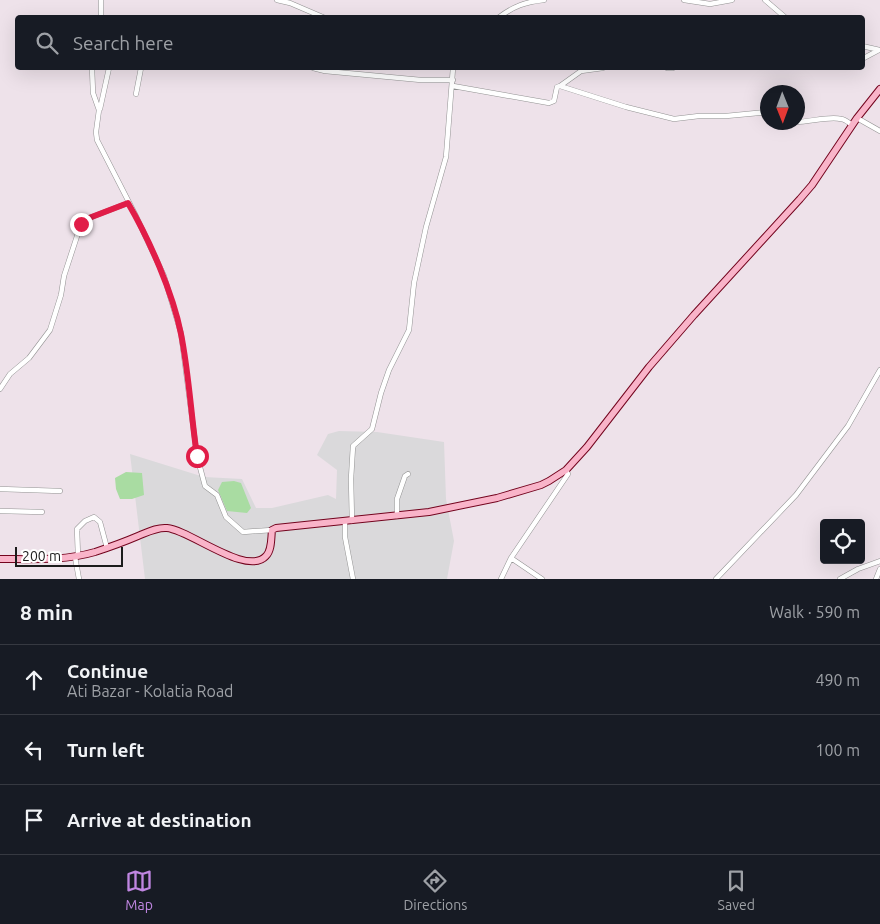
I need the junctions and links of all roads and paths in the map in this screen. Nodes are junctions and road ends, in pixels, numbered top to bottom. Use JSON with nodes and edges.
{"nodes":[{"id":1,"x":101,"y":0,"type":"edge"},
{"id":2,"x":277,"y":0,"type":"edge"},
{"id":3,"x":544,"y":0,"type":"edge"},
{"id":4,"x":684,"y":0,"type":"edge"},
{"id":5,"x":732,"y":0,"type":"edge"},
{"id":6,"x":765,"y":0,"type":"edge"},
{"id":7,"x":101,"y":15,"type":"edge"},
{"id":8,"x":318,"y":15,"type":"edge"},
{"id":9,"x":502,"y":15,"type":"edge"},
{"id":10,"x":782,"y":15,"type":"edge"},
{"id":11,"x":865,"y":47,"type":"edge"},
{"id":12,"x":880,"y":50,"type":"edge"},
{"id":13,"x":865,"y":58,"type":"edge"},
{"id":14,"x":92,"y":70,"type":"edge"},
{"id":15,"x":109,"y":70,"type":"edge"},
{"id":16,"x":141,"y":70,"type":"edge"},
{"id":17,"x":321,"y":70,"type":"edge"},
{"id":18,"x":453,"y":70,"type":"edge"},
{"id":19,"x":588,"y":70,"type":"edge"},
{"id":20,"x":453,"y":80,"type":"junction"},
{"id":21,"x":453,"y":86,"type":"junction"},
{"id":22,"x":560,"y":86,"type":"junction"},
{"id":23,"x":880,"y":89,"type":"edge"},
{"id":24,"x":136,"y":94,"type":"dead end"},
{"id":25,"x":99,"y":110,"type":"junction"},
{"id":26,"x":760,"y":113,"type":"edge"},
{"id":27,"x":857,"y":118,"type":"junction"},
{"id":28,"x":805,"y":122,"type":"edge"},
{"id":29,"x":852,"y":124,"type":"junction"},
{"id":30,"x":880,"y":131,"type":"edge"},
{"id":31,"x":128,"y":203,"type":"junction"},
{"id":32,"x":880,"y":370,"type":"edge"},
{"id":33,"x":0,"y":389,"type":"edge"},
{"id":34,"x":566,"y":470,"type":"junction"},
{"id":35,"x":408,"y":474,"type":"dead end"},
{"id":36,"x":0,"y":490,"type":"edge"},
{"id":37,"x":60,"y":491,"type":"dead end"},
{"id":38,"x":0,"y":511,"type":"edge"},
{"id":39,"x":42,"y":512,"type":"dead end"},
{"id":40,"x":397,"y":516,"type":"junction"},
{"id":41,"x":352,"y":520,"type":"junction"},
{"id":42,"x":345,"y":521,"type":"junction"},
{"id":43,"x":272,"y":530,"type":"junction"},
{"id":44,"x":107,"y":548,"type":"junction"},
{"id":45,"x":77,"y":556,"type":"junction"},
{"id":46,"x":511,"y":558,"type":"junction"},
{"id":47,"x":0,"y":559,"type":"edge"},
{"id":48,"x":880,"y":561,"type":"edge"},
{"id":49,"x":880,"y":569,"type":"edge"},
{"id":50,"x":79,"y":579,"type":"edge"},
{"id":51,"x":353,"y":579,"type":"edge"},
{"id":52,"x":501,"y":579,"type":"edge"},
{"id":53,"x":542,"y":579,"type":"edge"},
{"id":54,"x":716,"y":579,"type":"edge"},
{"id":55,"x":840,"y":579,"type":"edge"},
{"id":56,"x":876,"y":579,"type":"edge"}],
"edges":[{"from":1,"to":7,"type":"street"},
{"from":2,"to":8,"type":"street"},
{"from":3,"to":9,"type":"street"},
{"from":4,"to":5,"type":"street"},
{"from":6,"to":10,"type":"street"},
{"from":11,"to":12,"type":"street"},
{"from":12,"to":13,"type":"street"},
{"from":14,"to":25,"type":"street"},
{"from":15,"to":25,"type":"street"},
{"from":16,"to":24,"type":"street"},
{"from":17,"to":20,"type":"street"},
{"from":18,"to":20,"type":"street"},
{"from":19,"to":22,"type":"street"},
{"from":20,"to":21,"type":"street"},
{"from":21,"to":22,"type":"street"},
{"from":21,"to":41,"type":"street"},
{"from":22,"to":26,"type":"street"},
{"from":23,"to":27,"type":"main road"},
{"from":25,"to":31,"type":"street"},
{"from":27,"to":29,"type":"main road"},
{"from":27,"to":30,"type":"street"},
{"from":28,"to":29,"type":"street"},
{"from":29,"to":34,"type":"main road"},
{"from":31,"to":33,"type":"street"},
{"from":31,"to":43,"type":"street"},
{"from":32,"to":54,"type":"street"},
{"from":34,"to":40,"type":"main road"},
{"from":34,"to":46,"type":"street"},
{"from":35,"to":40,"type":"street"},
{"from":36,"to":37,"type":"street"},
{"from":38,"to":39,"type":"street"},
{"from":40,"to":41,"type":"main road"},
{"from":41,"to":42,"type":"main road"},
{"from":42,"to":43,"type":"main road"},
{"from":42,"to":51,"type":"street"},
{"from":43,"to":44,"type":"main road"},
{"from":44,"to":45,"type":"main road"},
{"from":44,"to":45,"type":"street"},
{"from":45,"to":47,"type":"main road"},
{"from":45,"to":50,"type":"street"},
{"from":46,"to":52,"type":"street"},
{"from":46,"to":53,"type":"street"},
{"from":48,"to":55,"type":"street"},
{"from":49,"to":56,"type":"street"}]}
